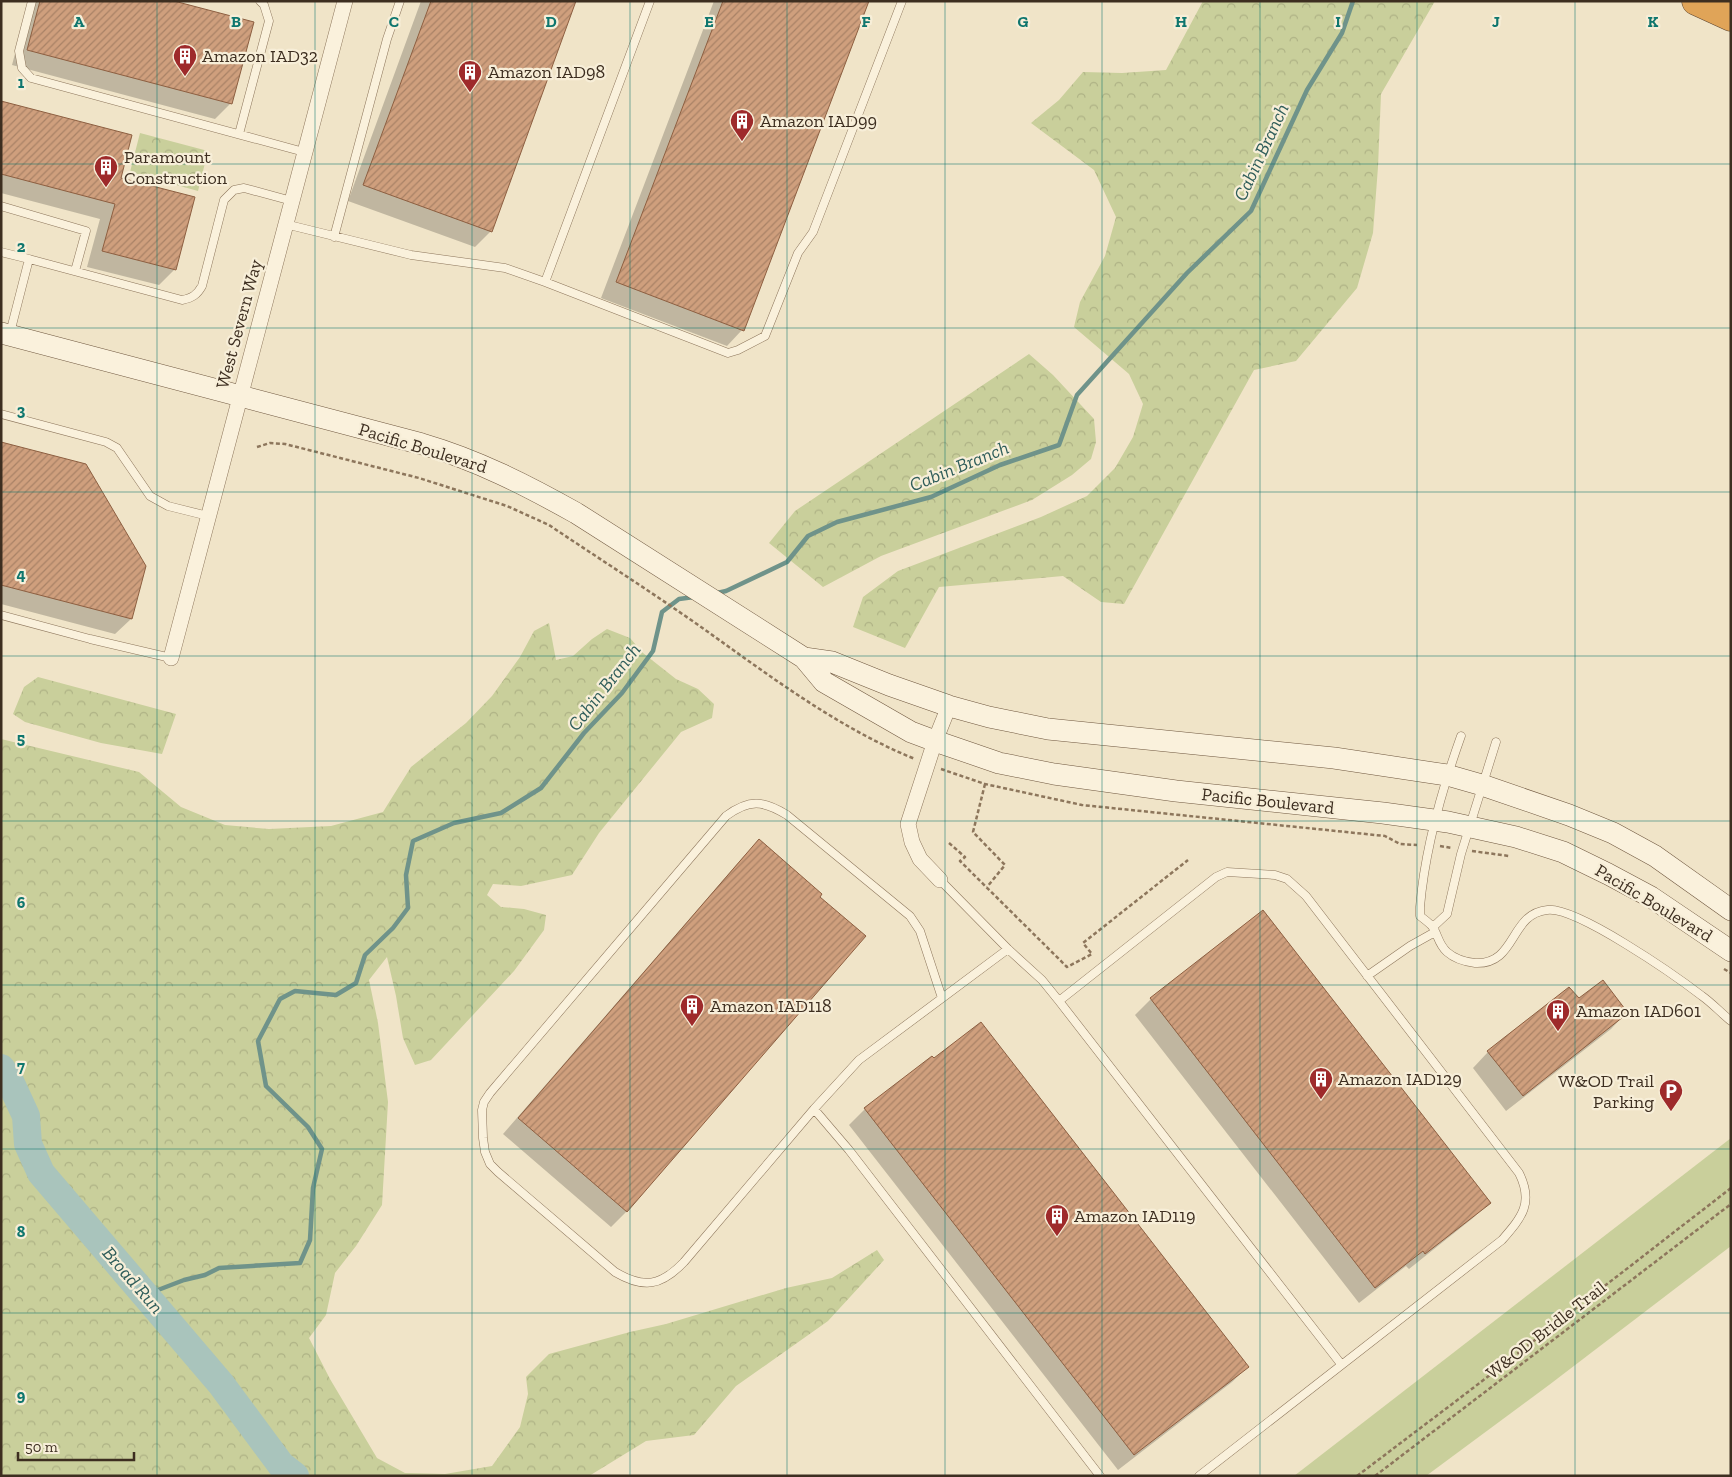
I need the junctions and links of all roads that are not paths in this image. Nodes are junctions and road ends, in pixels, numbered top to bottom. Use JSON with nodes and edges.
{"nodes":[{"id":1,"x":32,"y":1,"type":"edge"},
{"id":2,"x":260,"y":1,"type":"edge"},
{"id":3,"x":345,"y":1,"type":"edge"},
{"id":4,"x":400,"y":1,"type":"edge"},
{"id":5,"x":650,"y":1,"type":"edge"},
{"id":6,"x":902,"y":1,"type":"edge"},
{"id":7,"x":1696,"y":1,"type":"edge"},
{"id":8,"x":1731,"y":17,"type":"edge"},
{"id":9,"x":239,"y":134,"type":"junction"},
{"id":10,"x":304,"y":152,"type":"junction"},
{"id":11,"x":292,"y":201,"type":"junction"},
{"id":12,"x":1,"y":206,"type":"edge"},
{"id":13,"x":285,"y":224,"type":"junction"},
{"id":14,"x":334,"y":237,"type":"junction"},
{"id":15,"x":1,"y":252,"type":"edge"},
{"id":16,"x":28,"y":259,"type":"junction"},
{"id":17,"x":75,"y":271,"type":"junction"},
{"id":18,"x":545,"y":282,"type":"junction"},
{"id":19,"x":5,"y":334,"type":"edge"},
{"id":20,"x":240,"y":397,"type":"junction"},
{"id":21,"x":1,"y":414,"type":"edge"},
{"id":22,"x":208,"y":516,"type":"junction"},
{"id":23,"x":1,"y":615,"type":"edge"},
{"id":24,"x":171,"y":658,"type":"joint"},
{"id":25,"x":804,"y":658,"type":"junction"},
{"id":26,"x":949,"y":706,"type":"junction"},
{"id":27,"x":1460,"y":736,"type":"dead end"},
{"id":28,"x":935,"y":741,"type":"junction"},
{"id":29,"x":1496,"y":742,"type":"dead end"},
{"id":30,"x":1447,"y":776,"type":"junction"},
{"id":31,"x":1482,"y":785,"type":"junction"},
{"id":32,"x":1434,"y":820,"type":"junction"},
{"id":33,"x":1470,"y":826,"type":"junction"},
{"id":34,"x":940,"y":880,"type":"joint"},
{"id":35,"x":1731,"y":910,"type":"edge"},
{"id":36,"x":1434,"y":930,"type":"junction"},
{"id":37,"x":1008,"y":949,"type":"junction"},
{"id":38,"x":1731,"y":951,"type":"edge"},
{"id":39,"x":1367,"y":976,"type":"junction"},
{"id":40,"x":942,"y":998,"type":"junction"},
{"id":41,"x":1059,"y":1001,"type":"junction"},
{"id":42,"x":1731,"y":1021,"type":"edge"},
{"id":43,"x":814,"y":1109,"type":"junction"},
{"id":44,"x":1341,"y":1364,"type":"junction"},
{"id":45,"x":1100,"y":1476,"type":"edge"},
{"id":46,"x":1199,"y":1476,"type":"edge"}],
"edges":[{"from":1,"to":9,"type":"lane"},
{"from":2,"to":9,"type":"lane"},
{"from":3,"to":10,"type":"street","name":"West Severn Way"},
{"from":4,"to":14,"type":"lane"},
{"from":5,"to":18,"type":"lane"},
{"from":6,"to":18,"type":"lane"},
{"from":7,"to":8,"type":"highway"},
{"from":9,"to":10,"type":"lane"},
{"from":10,"to":11,"type":"street","name":"West Severn Way"},
{"from":11,"to":13,"type":"street","name":"West Severn Way"},
{"from":11,"to":17,"type":"lane"},
{"from":12,"to":17,"type":"lane"},
{"from":13,"to":14,"type":"lane"},
{"from":13,"to":20,"type":"street","name":"West Severn Way"},
{"from":14,"to":18,"type":"lane"},
{"from":15,"to":16,"type":"lane"},
{"from":16,"to":17,"type":"lane"},
{"from":16,"to":19,"type":"lane"},
{"from":19,"to":20,"type":"main road","name":"Pacific Boulevard"},
{"from":20,"to":22,"type":"street","name":"West Severn Way"},
{"from":20,"to":25,"type":"main road","name":"Pacific Boulevard"},
{"from":21,"to":22,"type":"lane"},
{"from":22,"to":24,"type":"street","name":"West Severn Way"},
{"from":23,"to":24,"type":"lane"},
{"from":25,"to":26,"type":"main road","name":"Pacific Boulevard"},
{"from":25,"to":28,"type":"main road","name":"Pacific Boulevard"},
{"from":26,"to":28,"type":"street"},
{"from":26,"to":30,"type":"main road","name":"Pacific Boulevard"},
{"from":27,"to":30,"type":"lane"},
{"from":28,"to":32,"type":"main road","name":"Pacific Boulevard"},
{"from":28,"to":34,"type":"street"},
{"from":29,"to":31,"type":"lane"},
{"from":30,"to":31,"type":"main road","name":"Pacific Boulevard"},
{"from":30,"to":32,"type":"lane"},
{"from":31,"to":33,"type":"lane"},
{"from":31,"to":35,"type":"main road","name":"Pacific Boulevard"},
{"from":32,"to":33,"type":"main road","name":"Pacific Boulevard"},
{"from":32,"to":36,"type":"lane"},
{"from":33,"to":36,"type":"lane"},
{"from":33,"to":38,"type":"main road","name":"Pacific Boulevard"},
{"from":34,"to":37,"type":"lane"},
{"from":36,"to":39,"type":"lane"},
{"from":36,"to":42,"type":"lane"},
{"from":37,"to":40,"type":"lane"},
{"from":37,"to":41,"type":"lane"},
{"from":39,"to":41,"type":"lane"},
{"from":39,"to":44,"type":"lane"},
{"from":40,"to":43,"type":"lane"},
{"from":40,"to":43,"type":"lane"},
{"from":41,"to":44,"type":"lane"},
{"from":43,"to":45,"type":"lane"},
{"from":44,"to":46,"type":"lane"}]}
